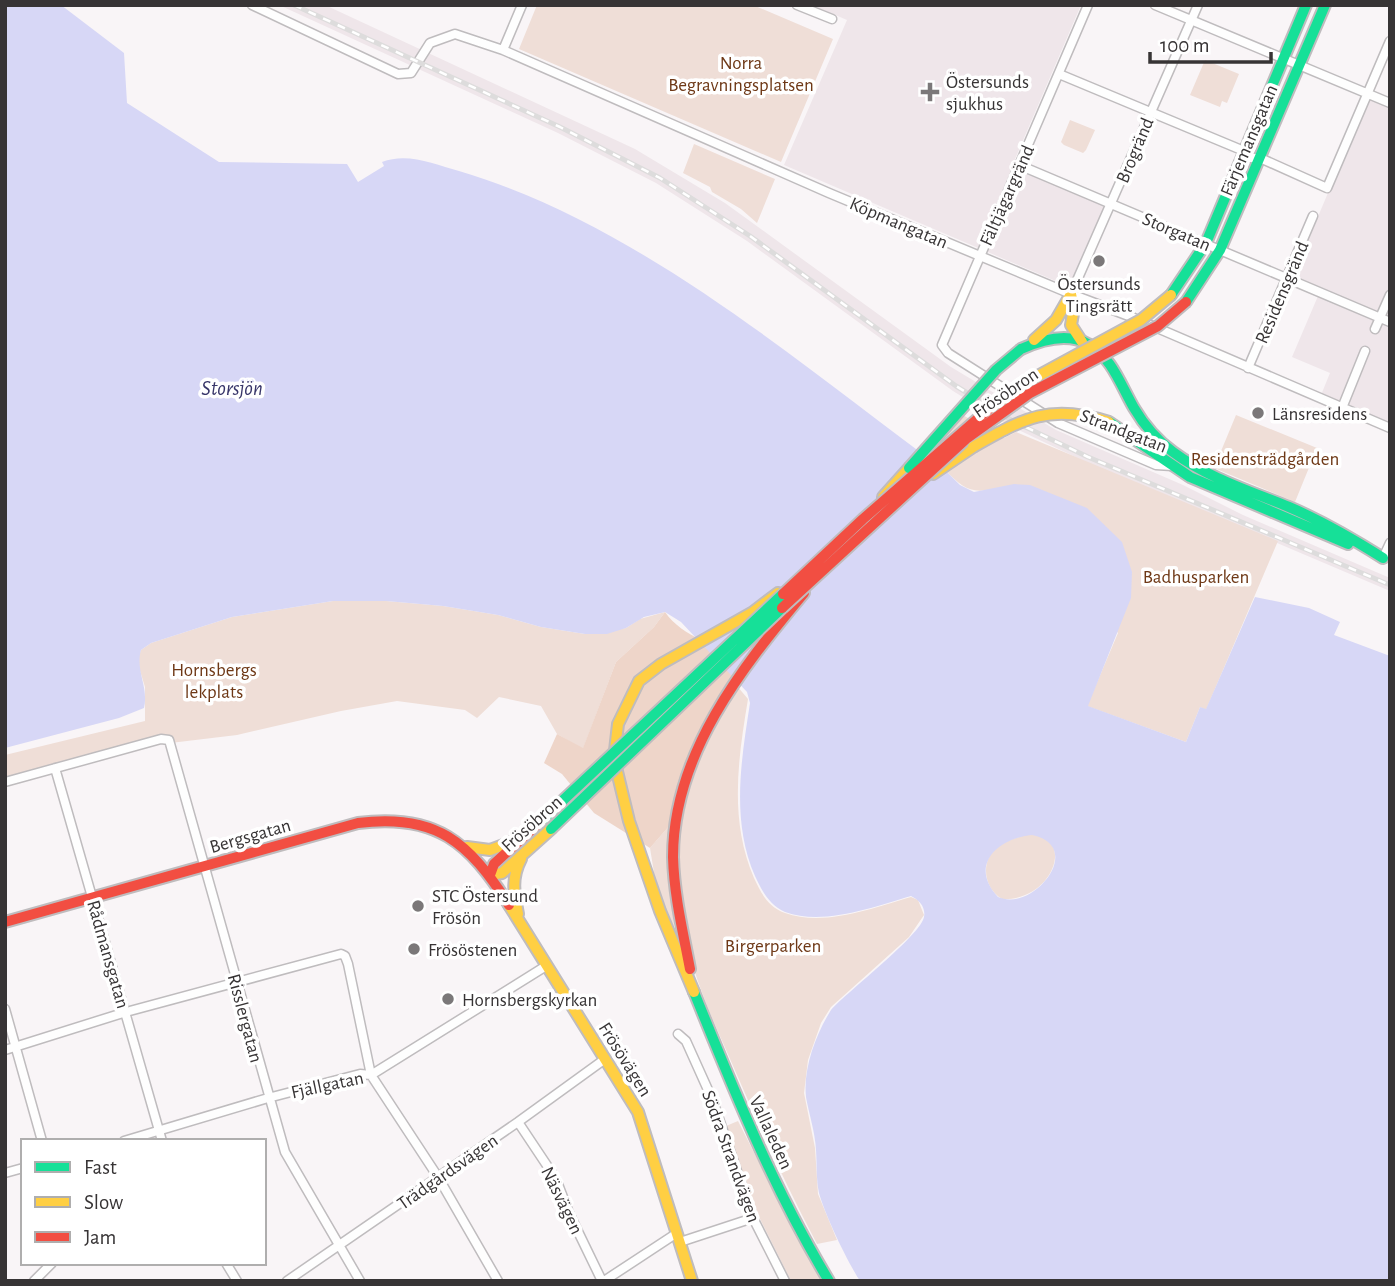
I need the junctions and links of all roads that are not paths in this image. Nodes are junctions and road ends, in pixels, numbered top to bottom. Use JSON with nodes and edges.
{"nodes":[{"id":1,"x":252,"y":5,"type":"edge"},
{"id":2,"x":522,"y":5,"type":"edge"},
{"id":3,"x":797,"y":5,"type":"edge"},
{"id":4,"x":1088,"y":5,"type":"edge"},
{"id":5,"x":1156,"y":5,"type":"edge"},
{"id":6,"x":1198,"y":5,"type":"edge"},
{"id":7,"x":1306,"y":5,"type":"edge"},
{"id":8,"x":1325,"y":5,"type":"edge"},
{"id":9,"x":832,"y":19,"type":"dead end"},
{"id":10,"x":1191,"y":20,"type":"junction"},
{"id":11,"x":1390,"y":41,"type":"edge"},
{"id":12,"x":503,"y":50,"type":"junction"},
{"id":13,"x":1283,"y":58,"type":"junction"},
{"id":14,"x":1299,"y":65,"type":"junction"},
{"id":15,"x":1059,"y":74,"type":"junction"},
{"id":16,"x":1367,"y":94,"type":"junction"},
{"id":17,"x":1390,"y":103,"type":"edge"},
{"id":18,"x":1150,"y":112,"type":"junction"},
{"id":19,"x":1244,"y":151,"type":"junction"},
{"id":20,"x":1260,"y":158,"type":"junction"},
{"id":21,"x":1239,"y":163,"type":"junction"},
{"id":22,"x":1019,"y":165,"type":"junction"},
{"id":23,"x":1111,"y":203,"type":"junction"},
{"id":24,"x":1313,"y":216,"type":"dead end"},
{"id":25,"x":1206,"y":243,"type":"junction"},
{"id":26,"x":1220,"y":250,"type":"junction"},
{"id":27,"x":980,"y":256,"type":"junction"},
{"id":28,"x":1286,"y":278,"type":"junction"},
{"id":29,"x":1071,"y":294,"type":"junction"},
{"id":30,"x":1171,"y":295,"type":"joint"},
{"id":31,"x":1390,"y":295,"type":"edge"},
{"id":32,"x":1380,"y":318,"type":"junction"},
{"id":33,"x":1390,"y":322,"type":"edge"},
{"id":34,"x":1375,"y":329,"type":"dead end"},
{"id":35,"x":1082,"y":342,"type":"junction"},
{"id":36,"x":942,"y":345,"type":"joint"},
{"id":37,"x":1021,"y":349,"type":"junction"},
{"id":38,"x":1365,"y":351,"type":"dead end"},
{"id":39,"x":1248,"y":368,"type":"junction"},
{"id":40,"x":1342,"y":408,"type":"junction"},
{"id":41,"x":1390,"y":428,"type":"edge"},
{"id":42,"x":1172,"y":466,"type":"junction"},
{"id":43,"x":916,"y":485,"type":"junction"},
{"id":44,"x":863,"y":519,"type":"junction"},
{"id":45,"x":1390,"y":543,"type":"edge"},
{"id":46,"x":1387,"y":559,"type":"edge"},
{"id":47,"x":803,"y":575,"type":"junction"},
{"id":48,"x":816,"y":579,"type":"junction"},
{"id":49,"x":618,"y":724,"type":"joint"},
{"id":50,"x":703,"y":738,"type":"joint"},
{"id":51,"x":55,"y":768,"type":"junction"},
{"id":52,"x":5,"y":782,"type":"edge"},
{"id":53,"x":526,"y":834,"type":"junction"},
{"id":54,"x":467,"y":847,"type":"junction"},
{"id":55,"x":524,"y":853,"type":"junction"},
{"id":56,"x":204,"y":866,"type":"junction"},
{"id":57,"x":491,"y":875,"type":"junction"},
{"id":58,"x":94,"y":898,"type":"junction"},
{"id":59,"x":5,"y":922,"type":"edge"},
{"id":60,"x":520,"y":923,"type":"junction"},
{"id":61,"x":547,"y":966,"type":"junction"},
{"id":62,"x":236,"y":982,"type":"junction"},
{"id":63,"x":695,"y":992,"type":"junction"},
{"id":64,"x":5,"y":1009,"type":"edge"},
{"id":65,"x":126,"y":1012,"type":"junction"},
{"id":66,"x":678,"y":1034,"type":"dead end"},
{"id":67,"x":16,"y":1047,"type":"junction"},
{"id":68,"x":5,"y":1050,"type":"edge"},
{"id":69,"x":605,"y":1059,"type":"junction"},
{"id":70,"x":371,"y":1075,"type":"junction"},
{"id":71,"x":268,"y":1098,"type":"junction"},
{"id":72,"x":518,"y":1122,"type":"junction"},
{"id":73,"x":159,"y":1131,"type":"junction"},
{"id":74,"x":40,"y":1139,"type":"edge"},
{"id":75,"x":131,"y":1139,"type":"edge"},
{"id":76,"x":161,"y":1139,"type":"edge"},
{"id":77,"x":438,"y":1177,"type":"junction"},
{"id":78,"x":753,"y":1218,"type":"junction"},
{"id":79,"x":678,"y":1237,"type":"junction"},
{"id":80,"x":339,"y":1245,"type":"junction"},
{"id":81,"x":50,"y":1265,"type":"edge"},
{"id":82,"x":227,"y":1265,"type":"edge"},
{"id":83,"x":34,"y":1281,"type":"edge"},
{"id":84,"x":237,"y":1281,"type":"edge"},
{"id":85,"x":287,"y":1281,"type":"edge"},
{"id":86,"x":360,"y":1281,"type":"edge"},
{"id":87,"x":498,"y":1281,"type":"edge"},
{"id":88,"x":603,"y":1281,"type":"edge"},
{"id":89,"x":692,"y":1281,"type":"edge"},
{"id":90,"x":785,"y":1281,"type":"edge"},
{"id":91,"x":829,"y":1281,"type":"edge"}],
"edges":[{"from":1,"to":12,"type":"street","name":"Köpmangatan"},
{"from":2,"to":12,"type":"street"},
{"from":3,"to":9,"type":"street"},
{"from":4,"to":15,"type":"street","name":"Fältjägargränd"},
{"from":5,"to":10,"type":"street"},
{"from":6,"to":10,"type":"street","name":"Brogränd"},
{"from":7,"to":13,"type":"main road","name":"Färjemansgatan"},
{"from":8,"to":14,"type":"main road","name":"Färjemansgatan"},
{"from":10,"to":13,"type":"street"},
{"from":10,"to":18,"type":"street","name":"Brogränd"},
{"from":11,"to":16,"type":"street"},
{"from":12,"to":27,"type":"street","name":"Köpmangatan"},
{"from":13,"to":14,"type":"street"},
{"from":13,"to":19,"type":"main road","name":"Färjemansgatan"},
{"from":14,"to":16,"type":"street"},
{"from":14,"to":20,"type":"main road","name":"Färjemansgatan"},
{"from":15,"to":18,"type":"street"},
{"from":15,"to":22,"type":"street","name":"Fältjägargränd"},
{"from":16,"to":17,"type":"street"},
{"from":16,"to":20,"type":"street"},
{"from":18,"to":19,"type":"street"},
{"from":18,"to":23,"type":"street","name":"Brogränd"},
{"from":19,"to":21,"type":"main road","name":"Färjemansgatan"},
{"from":20,"to":21,"type":"street"},
{"from":20,"to":26,"type":"main road","name":"Färjemansgatan"},
{"from":21,"to":25,"type":"main road","name":"Färjemansgatan"},
{"from":22,"to":23,"type":"street","name":"Storgatan"},
{"from":22,"to":27,"type":"street","name":"Fältjägargränd"},
{"from":23,"to":25,"type":"street","name":"Storgatan"},
{"from":23,"to":29,"type":"street","name":"Brogränd"},
{"from":24,"to":28,"type":"street","name":"Residensgränd"},
{"from":25,"to":26,"type":"street","name":"Storgatan"},
{"from":25,"to":30,"type":"main road","name":"Färjemansgatan"},
{"from":26,"to":28,"type":"street","name":"Storgatan"},
{"from":26,"to":43,"type":"main road","name":"Frösöbron","bridge":true},
{"from":27,"to":29,"type":"street","name":"Köpmangatan"},
{"from":27,"to":36,"type":"street","name":"Fältjägargränd"},
{"from":28,"to":32,"type":"street","name":"Storgatan"},
{"from":28,"to":39,"type":"street","name":"Residensgränd"},
{"from":29,"to":35,"type":"main road"},
{"from":29,"to":37,"type":"main road","name":"Frösöbron"},
{"from":29,"to":39,"type":"street","name":"Köpmangatan"},
{"from":30,"to":44,"type":"main road","name":"Frösöbron","bridge":true},
{"from":31,"to":32,"type":"street"},
{"from":32,"to":33,"type":"street","name":"Storgatan"},
{"from":32,"to":34,"type":"street"},
{"from":35,"to":37,"type":"main road"},
{"from":35,"to":46,"type":"main road"},
{"from":36,"to":42,"type":"street","name":"Strandgatan"},
{"from":37,"to":44,"type":"main road","name":"Frösöbron","bridge":true},
{"from":38,"to":40,"type":"street"},
{"from":39,"to":40,"type":"street","name":"Köpmangatan"},
{"from":40,"to":41,"type":"street","name":"Köpmangatan"},
{"from":42,"to":43,"type":"main road","bridge":true},
{"from":42,"to":46,"type":"main road","name":"Strandgatan"},
{"from":43,"to":48,"type":"main road","name":"Frösöbron","bridge":true},
{"from":44,"to":47,"type":"main road","name":"Frösöbron","bridge":true},
{"from":45,"to":46,"type":"street"},
{"from":47,"to":49,"type":"main road","name":"Frösöbron","bridge":true},
{"from":47,"to":53,"type":"main road","name":"Frösöbron","bridge":true},
{"from":48,"to":50,"type":"main road","name":"Frösöbron","bridge":true},
{"from":48,"to":55,"type":"main road","name":"Frösöbron","bridge":true},
{"from":49,"to":63,"type":"main road","name":"Vallaleden"},
{"from":50,"to":63,"type":"main road","name":"Vallaleden"},
{"from":51,"to":52,"type":"street"},
{"from":51,"to":56,"type":"street","name":"Risslergatan"},
{"from":51,"to":58,"type":"street","name":"Rådmansgatan"},
{"from":53,"to":54,"type":"main road"},
{"from":53,"to":57,"type":"main road","name":"Frösöbron"},
{"from":54,"to":56,"type":"main road","name":"Bergsgatan"},
{"from":54,"to":57,"type":"main road","name":"Bergsgatan"},
{"from":55,"to":57,"type":"main road","name":"Frösöbron"},
{"from":55,"to":60,"type":"main road"},
{"from":56,"to":58,"type":"main road","name":"Bergsgatan"},
{"from":56,"to":62,"type":"street","name":"Risslergatan"},
{"from":57,"to":60,"type":"main road","name":"Frösövägen"},
{"from":58,"to":59,"type":"main road","name":"Bergsgatan"},
{"from":58,"to":65,"type":"street","name":"Rådmansgatan"},
{"from":60,"to":61,"type":"main road","name":"Frösövägen"},
{"from":61,"to":69,"type":"main road","name":"Frösövägen"},
{"from":61,"to":70,"type":"street","name":"Fjällgatan"},
{"from":62,"to":65,"type":"street"},
{"from":62,"to":70,"type":"street"},
{"from":62,"to":71,"type":"street","name":"Risslergatan"},
{"from":63,"to":91,"type":"main road","name":"Vallaleden"},
{"from":64,"to":67,"type":"street"},
{"from":65,"to":67,"type":"street"},
{"from":65,"to":73,"type":"street","name":"Rådmansgatan"},
{"from":66,"to":78,"type":"street","name":"Södra Strandvägen"},
{"from":67,"to":68,"type":"street"},
{"from":67,"to":74,"type":"street"},
{"from":69,"to":72,"type":"street","name":"Trädgårdsvägen"},
{"from":69,"to":79,"type":"main road","name":"Frösövägen"},
{"from":70,"to":71,"type":"street","name":"Fjällgatan"},
{"from":70,"to":77,"type":"street"},
{"from":71,"to":73,"type":"street","name":"Fjällgatan"},
{"from":71,"to":80,"type":"street","name":"Risslergatan"},
{"from":72,"to":77,"type":"street","name":"Trädgårdsvägen"},
{"from":72,"to":88,"type":"street","name":"Näsvägen"},
{"from":73,"to":75,"type":"street","name":"Fjällgatan"},
{"from":73,"to":76,"type":"street","name":"Rådmansgatan"},
{"from":77,"to":80,"type":"street","name":"Trädgårdsvägen"},
{"from":77,"to":87,"type":"street"},
{"from":78,"to":79,"type":"street"},
{"from":78,"to":90,"type":"street","name":"Södra Strandvägen"},
{"from":79,"to":88,"type":"street"},
{"from":79,"to":89,"type":"main road","name":"Frösövägen"},
{"from":80,"to":85,"type":"street","name":"Trädgårdsvägen"},
{"from":80,"to":86,"type":"street","name":"Risslergatan"},
{"from":81,"to":83,"type":"street"},
{"from":82,"to":84,"type":"street"}]}
